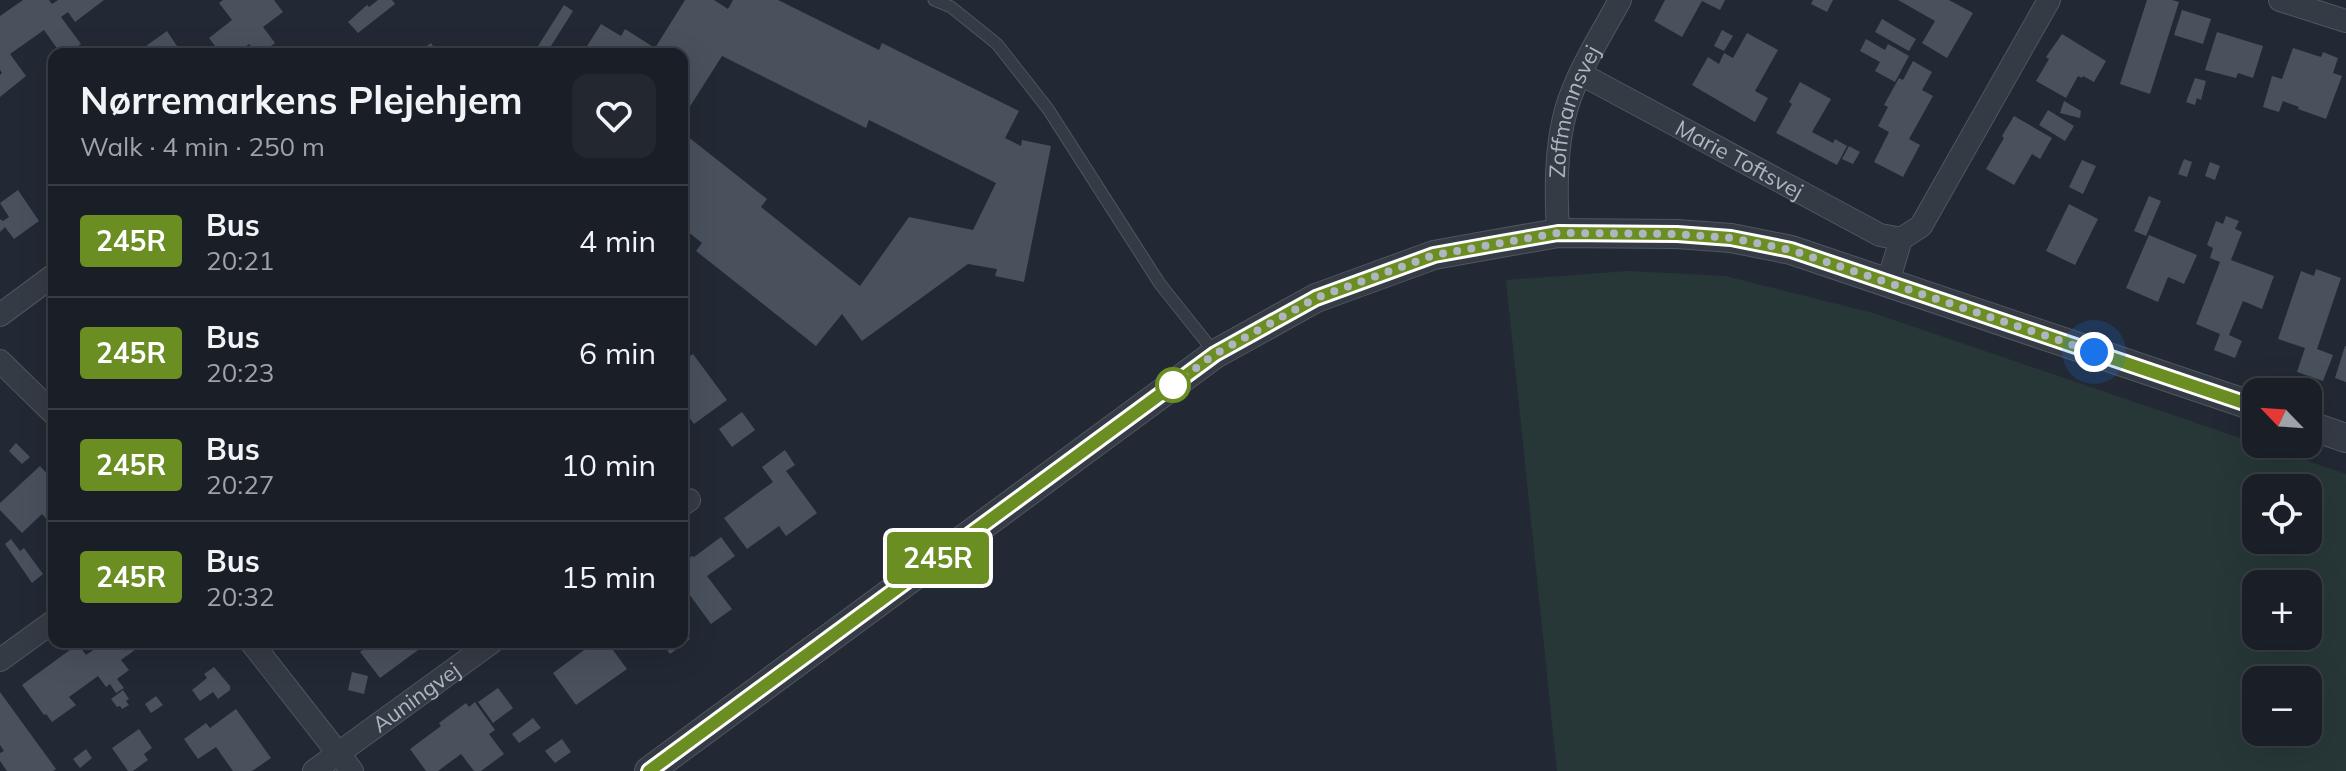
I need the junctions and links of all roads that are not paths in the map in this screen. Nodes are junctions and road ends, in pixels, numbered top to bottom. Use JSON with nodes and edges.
{"nodes":[{"id":1,"x":934,"y":0,"type":"edge"},
{"id":2,"x":1620,"y":0,"type":"edge"},
{"id":3,"x":2049,"y":0,"type":"edge"},
{"id":4,"x":2280,"y":0,"type":"edge"},
{"id":5,"x":2346,"y":21,"type":"edge"},
{"id":6,"x":1581,"y":74,"type":"junction"},
{"id":7,"x":1558,"y":233,"type":"junction"},
{"id":8,"x":1901,"y":239,"type":"junction"},
{"id":9,"x":48,"y":279,"type":"edge"},
{"id":10,"x":1888,"y":282,"type":"junction"},
{"id":11,"x":0,"y":315,"type":"edge"},
{"id":12,"x":1215,"y":354,"type":"junction"},
{"id":13,"x":0,"y":361,"type":"edge"},
{"id":14,"x":2242,"y":402,"type":"edge"},
{"id":15,"x":48,"y":408,"type":"edge"},
{"id":16,"x":2322,"y":430,"type":"edge"},
{"id":17,"x":2346,"y":438,"type":"edge"},
{"id":18,"x":48,"y":625,"type":"edge"},
{"id":19,"x":256,"y":648,"type":"edge"},
{"id":20,"x":485,"y":648,"type":"edge"},
{"id":21,"x":0,"y":660,"type":"edge"},
{"id":22,"x":346,"y":762,"type":"edge"},
{"id":23,"x":314,"y":771,"type":"edge"},
{"id":24,"x":649,"y":771,"type":"edge"}],
"edges":[{"from":1,"to":12,"type":"lane"},
{"from":2,"to":6,"type":"street","name":"Zoffmannsvej"},
{"from":3,"to":8,"type":"street"},
{"from":4,"to":5,"type":"street"},
{"from":6,"to":7,"type":"street","name":"Zoffmannsvej"},
{"from":6,"to":8,"type":"street","name":"Marie Toftsvej"},
{"from":7,"to":10,"type":"street"},
{"from":7,"to":12,"type":"street"},
{"from":8,"to":10,"type":"street"},
{"from":9,"to":11,"type":"street"},
{"from":10,"to":14,"type":"street"},
{"from":12,"to":24,"type":"street"},
{"from":13,"to":15,"type":"street"},
{"from":16,"to":17,"type":"street"},
{"from":18,"to":21,"type":"street"},
{"from":19,"to":22,"type":"street"},
{"from":20,"to":22,"type":"street","name":"Auningvej"},
{"from":22,"to":23,"type":"street","name":"Auningvej"}]}
